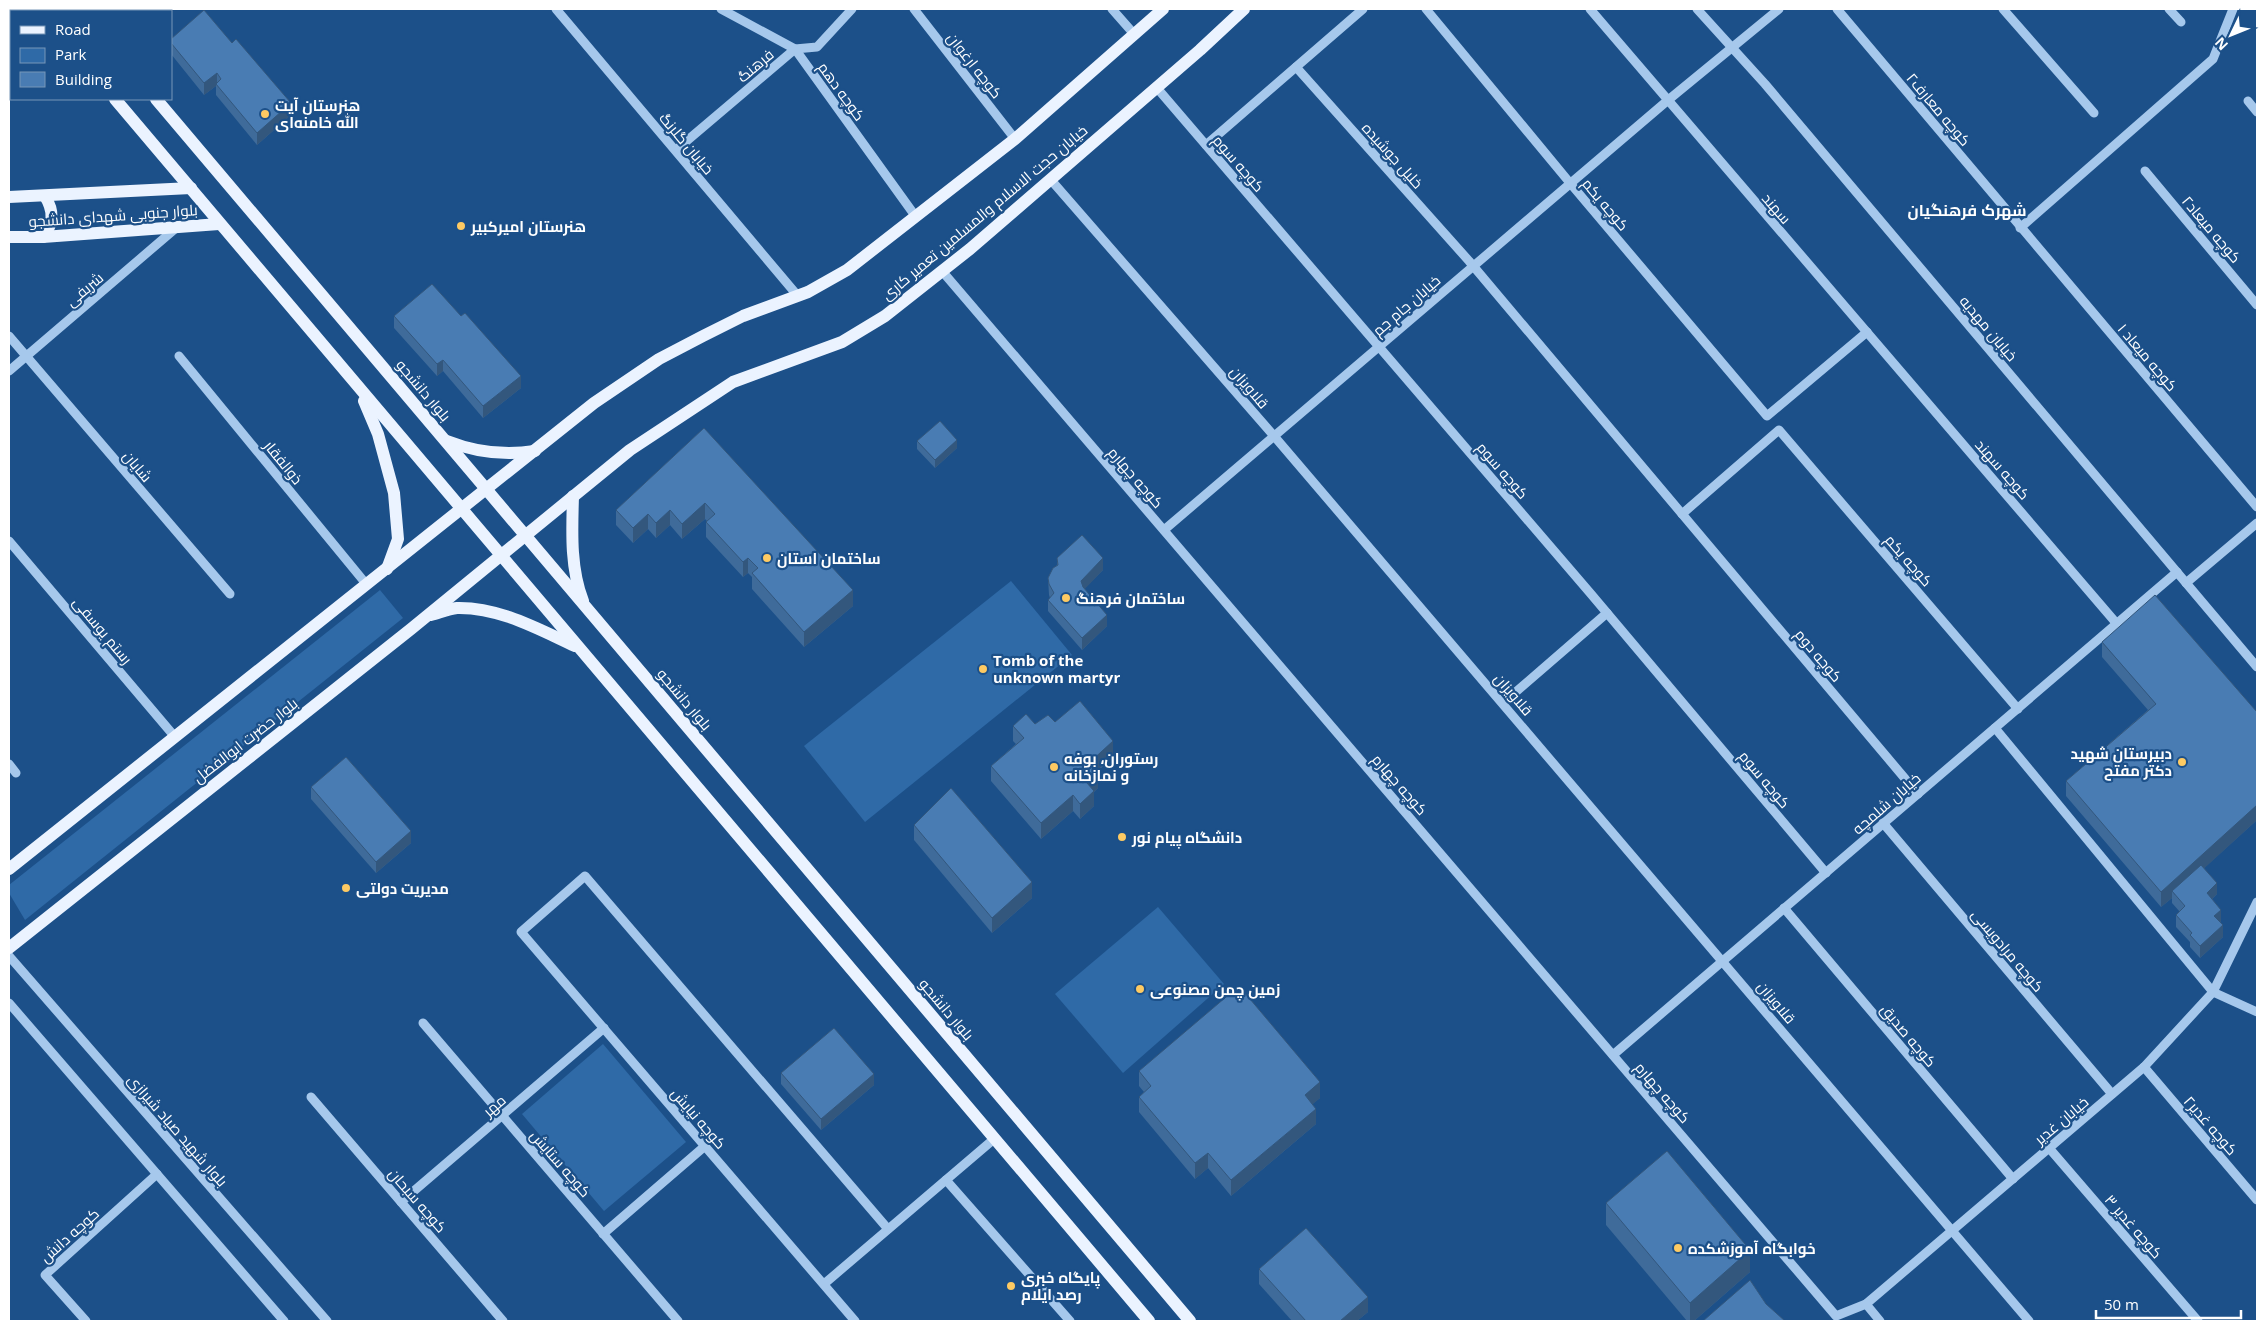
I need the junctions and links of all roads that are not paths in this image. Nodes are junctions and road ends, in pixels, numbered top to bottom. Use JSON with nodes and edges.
{"nodes":[{"id":1,"x":556,"y":9,"type":"edge"},
{"id":2,"x":721,"y":9,"type":"edge"},
{"id":3,"x":852,"y":9,"type":"edge"},
{"id":4,"x":914,"y":9,"type":"edge"},
{"id":5,"x":1112,"y":9,"type":"edge"},
{"id":6,"x":1163,"y":9,"type":"edge"},
{"id":7,"x":1244,"y":9,"type":"edge"},
{"id":8,"x":1363,"y":9,"type":"edge"},
{"id":9,"x":1426,"y":9,"type":"edge"},
{"id":10,"x":1590,"y":9,"type":"edge"},
{"id":11,"x":1697,"y":9,"type":"edge"},
{"id":12,"x":1779,"y":9,"type":"edge"},
{"id":13,"x":1837,"y":9,"type":"edge"},
{"id":14,"x":2003,"y":9,"type":"edge"},
{"id":15,"x":2169,"y":9,"type":"edge"},
{"id":16,"x":2233,"y":9,"type":"edge"},
{"id":17,"x":2181,"y":22,"type":"dead end"},
{"id":18,"x":1134,"y":34,"type":"junction"},
{"id":19,"x":1732,"y":48,"type":"junction"},
{"id":20,"x":795,"y":49,"type":"junction"},
{"id":21,"x":1296,"y":67,"type":"junction"},
{"id":22,"x":1157,"y":88,"type":"junction"},
{"id":23,"x":116,"y":100,"type":"edge"},
{"id":24,"x":157,"y":100,"type":"edge"},
{"id":25,"x":1667,"y":101,"type":"junction"},
{"id":26,"x":2248,"y":101,"type":"dead end"},
{"id":27,"x":2257,"y":112,"type":"edge"},
{"id":28,"x":2094,"y":113,"type":"dead end"},
{"id":29,"x":1015,"y":139,"type":"junction"},
{"id":30,"x":1206,"y":145,"type":"junction"},
{"id":31,"x":676,"y":150,"type":"junction"},
{"id":32,"x":2145,"y":171,"type":"dead end"},
{"id":33,"x":1050,"y":180,"type":"junction"},
{"id":34,"x":1570,"y":183,"type":"junction"},
{"id":35,"x":191,"y":188,"type":"junction"},
{"id":36,"x":45,"y":196,"type":"junction"},
{"id":37,"x":9,"y":197,"type":"edge"},
{"id":38,"x":916,"y":217,"type":"junction"},
{"id":39,"x":219,"y":224,"type":"junction"},
{"id":40,"x":176,"y":228,"type":"junction"},
{"id":41,"x":2020,"y":228,"type":"junction"},
{"id":42,"x":9,"y":237,"type":"edge"},
{"id":43,"x":43,"y":237,"type":"junction"},
{"id":44,"x":1471,"y":264,"type":"junction"},
{"id":45,"x":942,"y":271,"type":"junction"},
{"id":46,"x":797,"y":295,"type":"junction"},
{"id":47,"x":2257,"y":305,"type":"edge"},
{"id":48,"x":1867,"y":332,"type":"junction"},
{"id":49,"x":9,"y":336,"type":"edge"},
{"id":50,"x":1379,"y":347,"type":"junction"},
{"id":51,"x":26,"y":356,"type":"junction"},
{"id":52,"x":179,"y":356,"type":"dead end"},
{"id":53,"x":9,"y":371,"type":"edge"},
{"id":54,"x":360,"y":389,"type":"junction"},
{"id":55,"x":1274,"y":436,"type":"junction"},
{"id":56,"x":444,"y":439,"type":"junction"},
{"id":57,"x":534,"y":451,"type":"junction"},
{"id":58,"x":486,"y":489,"type":"junction"},
{"id":59,"x":573,"y":496,"type":"junction"},
{"id":60,"x":2256,"y":506,"type":"edge"},
{"id":61,"x":461,"y":510,"type":"junction"},
{"id":62,"x":1682,"y":514,"type":"junction"},
{"id":63,"x":2257,"y":523,"type":"edge"},
{"id":64,"x":1164,"y":530,"type":"junction"},
{"id":65,"x":525,"y":535,"type":"junction"},
{"id":66,"x":10,"y":546,"type":"edge"},
{"id":67,"x":500,"y":556,"type":"junction"},
{"id":68,"x":387,"y":569,"type":"junction"},
{"id":69,"x":2177,"y":572,"type":"junction"},
{"id":70,"x":2186,"y":583,"type":"junction"},
{"id":71,"x":367,"y":585,"type":"junction"},
{"id":72,"x":230,"y":594,"type":"dead end"},
{"id":73,"x":584,"y":606,"type":"junction"},
{"id":74,"x":1607,"y":613,"type":"junction"},
{"id":75,"x":426,"y":616,"type":"junction"},
{"id":76,"x":2117,"y":624,"type":"junction"},
{"id":77,"x":578,"y":648,"type":"junction"},
{"id":78,"x":2257,"y":667,"type":"edge"},
{"id":79,"x":1503,"y":703,"type":"junction"},
{"id":80,"x":2018,"y":709,"type":"junction"},
{"id":81,"x":1995,"y":728,"type":"junction"},
{"id":82,"x":175,"y":737,"type":"junction"},
{"id":83,"x":9,"y":764,"type":"edge"},
{"id":84,"x":16,"y":773,"type":"dead end"},
{"id":85,"x":1918,"y":794,"type":"junction"},
{"id":86,"x":1883,"y":824,"type":"junction"},
{"id":87,"x":9,"y":869,"type":"edge"},
{"id":88,"x":1826,"y":873,"type":"junction"},
{"id":89,"x":2257,"y":902,"type":"edge"},
{"id":90,"x":1784,"y":908,"type":"junction"},
{"id":91,"x":9,"y":948,"type":"edge"},
{"id":92,"x":9,"y":956,"type":"edge"},
{"id":93,"x":1723,"y":960,"type":"junction"},
{"id":94,"x":2213,"y":992,"type":"junction"},
{"id":95,"x":9,"y":1003,"type":"edge"},
{"id":96,"x":2257,"y":1012,"type":"edge"},
{"id":97,"x":422,"y":1023,"type":"dead end"},
{"id":98,"x":604,"y":1028,"type":"junction"},
{"id":99,"x":1613,"y":1055,"type":"junction"},
{"id":100,"x":2144,"y":1067,"type":"junction"},
{"id":101,"x":2112,"y":1094,"type":"junction"},
{"id":102,"x":311,"y":1098,"type":"dead end"},
{"id":103,"x":502,"y":1116,"type":"junction"},
{"id":104,"x":994,"y":1139,"type":"junction"},
{"id":105,"x":705,"y":1146,"type":"junction"},
{"id":106,"x":2049,"y":1148,"type":"junction"},
{"id":107,"x":157,"y":1174,"type":"junction"},
{"id":108,"x":2013,"y":1179,"type":"junction"},
{"id":109,"x":946,"y":1180,"type":"junction"},
{"id":110,"x":2257,"y":1200,"type":"edge"},
{"id":111,"x":401,"y":1202,"type":"junction"},
{"id":112,"x":888,"y":1230,"type":"junction"},
{"id":113,"x":1953,"y":1230,"type":"junction"},
{"id":114,"x":603,"y":1234,"type":"junction"},
{"id":115,"x":824,"y":1284,"type":"junction"},
{"id":116,"x":1866,"y":1304,"type":"junction"},
{"id":117,"x":1836,"y":1316,"type":"joint"},
{"id":118,"x":86,"y":1321,"type":"edge"},
{"id":119,"x":284,"y":1321,"type":"edge"},
{"id":120,"x":327,"y":1321,"type":"edge"},
{"id":121,"x":503,"y":1321,"type":"edge"},
{"id":122,"x":678,"y":1321,"type":"edge"},
{"id":123,"x":855,"y":1321,"type":"edge"},
{"id":124,"x":1070,"y":1321,"type":"edge"},
{"id":125,"x":1149,"y":1321,"type":"edge"},
{"id":126,"x":1190,"y":1321,"type":"edge"},
{"id":127,"x":1880,"y":1321,"type":"edge"},
{"id":128,"x":2029,"y":1321,"type":"edge"},
{"id":129,"x":2198,"y":1321,"type":"edge"}],
"edges":[{"from":1,"to":31,"type":"street","name":"خیابان گلرنگ"},
{"from":2,"to":20,"type":"street","name":"کوچه دهم"},
{"from":3,"to":20,"type":"street","name":"فرهنگ"},
{"from":4,"to":29,"type":"street","name":"کوچه ارغوان"},
{"from":5,"to":18,"type":"street"},
{"from":6,"to":18,"type":"main road"},
{"from":7,"to":22,"type":"main road","name":"خیابان حجت الاسلام والمسلمین تعمیر کاری"},
{"from":8,"to":21,"type":"street"},
{"from":9,"to":34,"type":"street","name":"کوچه یکم"},
{"from":10,"to":25,"type":"street","name":"سهند"},
{"from":11,"to":19,"type":"street","name":"خیابان مهدیه"},
{"from":12,"to":19,"type":"street","name":"خیابان جام جم"},
{"from":13,"to":41,"type":"street","name":"کوچه معارف۲"},
{"from":14,"to":28,"type":"street"},
{"from":15,"to":17,"type":"street"},
{"from":16,"to":41,"type":"street"},
{"from":18,"to":29,"type":"main road"},
{"from":19,"to":25,"type":"street","name":"خیابان جام جم"},
{"from":19,"to":69,"type":"street","name":"خیابان مهدیه"},
{"from":20,"to":31,"type":"street","name":"فرهنگ"},
{"from":20,"to":38,"type":"street","name":"کوچه دهم"},
{"from":21,"to":30,"type":"street"},
{"from":21,"to":44,"type":"street","name":"خلیل جوشیده"},
{"from":22,"to":30,"type":"street","name":"کوچه سوم"},
{"from":22,"to":33,"type":"main road","name":"خیابان حجت الاسلام والمسلمین تعمیر کاری"},
{"from":23,"to":35,"type":"main road"},
{"from":24,"to":56,"type":"main road","name":"بلوار دانشجو"},
{"from":25,"to":34,"type":"street","name":"خیابان جام جم"},
{"from":25,"to":48,"type":"street","name":"سهند"},
{"from":26,"to":27,"type":"street"},
{"from":29,"to":38,"type":"main road"},
{"from":30,"to":50,"type":"street","name":"کوچه سوم"},
{"from":31,"to":46,"type":"street","name":"خیابان گلرنگ"},
{"from":32,"to":47,"type":"street","name":"کوچه میعاد۲"},
{"from":33,"to":45,"type":"main road","name":"خیابان حجت الاسلام والمسلمین تعمیر کاری"},
{"from":33,"to":55,"type":"street","name":"قلاویزان"},
{"from":34,"to":44,"type":"street","name":"خیابان جام جم"},
{"from":34,"to":48,"type":"street","name":"کوچه یکم"},
{"from":35,"to":36,"type":"main road","name":"بلوار جنوبی شهدای دانشجو"},
{"from":35,"to":39,"type":"main road"},
{"from":36,"to":37,"type":"main road","name":"بلوار جنوبی شهدای دانشجو"},
{"from":36,"to":43,"type":"main road"},
{"from":38,"to":46,"type":"main road"},
{"from":39,"to":40,"type":"main road","name":"بلوار جنوبی شهدای دانشجو"},
{"from":39,"to":54,"type":"main road"},
{"from":40,"to":43,"type":"main road","name":"بلوار جنوبی شهدای دانشجو"},
{"from":40,"to":51,"type":"street","name":"شریفی"},
{"from":41,"to":60,"type":"street","name":"کوچه میعاد ۱"},
{"from":42,"to":43,"type":"main road","name":"بلوار جنوبی شهدای دانشجو"},
{"from":44,"to":50,"type":"street","name":"خیابان جام جم"},
{"from":44,"to":62,"type":"street","name":"خلیل جوشیده"},
{"from":45,"to":59,"type":"main road","name":"خیابان حجت الاسلام والمسلمین تعمیر کاری"},
{"from":45,"to":64,"type":"street","name":"کوچه چهارم"},
{"from":46,"to":57,"type":"main road"},
{"from":48,"to":76,"type":"street","name":"کوچه سهند"},
{"from":49,"to":51,"type":"street","name":"شایان"},
{"from":50,"to":55,"type":"street","name":"خیابان جام جم"},
{"from":50,"to":74,"type":"street","name":"کوچه سوم"},
{"from":51,"to":53,"type":"street","name":"شریفی"},
{"from":51,"to":72,"type":"street","name":"شایان"},
{"from":52,"to":71,"type":"street","name":"ذوالفقار"},
{"from":54,"to":61,"type":"main road"},
{"from":54,"to":68,"type":"main road"},
{"from":55,"to":64,"type":"street","name":"خیابان جام جم"},
{"from":55,"to":79,"type":"street","name":"قلاویزان"},
{"from":56,"to":57,"type":"main road"},
{"from":56,"to":58,"type":"main road","name":"بلوار دانشجو"},
{"from":57,"to":58,"type":"main road"},
{"from":58,"to":61,"type":"main road"},
{"from":58,"to":65,"type":"main road","name":"بلوار دانشجو"},
{"from":59,"to":65,"type":"main road","name":"خیابان حجت الاسلام والمسلمین تعمیر کاری"},
{"from":59,"to":73,"type":"main road"},
{"from":61,"to":67,"type":"main road"},
{"from":61,"to":68,"type":"main road"},
{"from":62,"to":80,"type":"street","name":"کوچه یکم"},
{"from":62,"to":85,"type":"street","name":"کوچه دوم"},
{"from":63,"to":70,"type":"street"},
{"from":64,"to":99,"type":"street","name":"کوچه چهارم"},
{"from":65,"to":67,"type":"main road","name":"خیابان حجت الاسلام والمسلمین تعمیر کاری"},
{"from":65,"to":73,"type":"main road","name":"بلوار دانشجو"},
{"from":66,"to":82,"type":"street","name":"رستم یوسفی"},
{"from":67,"to":75,"type":"main road","name":"بلوار حضرت ابوالفضل"},
{"from":67,"to":77,"type":"main road"},
{"from":68,"to":71,"type":"main road"},
{"from":69,"to":70,"type":"street","name":"خیابان مهدیه"},
{"from":69,"to":76,"type":"street","name":"خیابان شلمچه"},
{"from":70,"to":78,"type":"street","name":"خیابان مهدیه"},
{"from":71,"to":82,"type":"main road"},
{"from":73,"to":126,"type":"main road","name":"بلوار دانشجو"},
{"from":74,"to":79,"type":"street"},
{"from":74,"to":88,"type":"street","name":"کوچه سوم"},
{"from":75,"to":77,"type":"main road"},
{"from":75,"to":91,"type":"main road","name":"بلوار حضرت ابوالفضل"},
{"from":76,"to":80,"type":"street","name":"خیابان شلمچه"},
{"from":77,"to":104,"type":"main road"},
{"from":79,"to":93,"type":"street","name":"قلاویزان"},
{"from":80,"to":81,"type":"street","name":"خیابان شلمچه"},
{"from":81,"to":85,"type":"street","name":"خیابان شلمچه"},
{"from":81,"to":94,"type":"street"},
{"from":82,"to":87,"type":"main road"},
{"from":83,"to":84,"type":"street"},
{"from":85,"to":86,"type":"street","name":"خیابان شلمچه"},
{"from":86,"to":88,"type":"street","name":"خیابان شلمچه"},
{"from":86,"to":101,"type":"street","name":"کوچه مرادویسی"},
{"from":88,"to":90,"type":"street","name":"خیابان شلمچه"},
{"from":89,"to":94,"type":"street","name":"خیابان غدیر"},
{"from":90,"to":93,"type":"street","name":"خیابان شلمچه"},
{"from":90,"to":108,"type":"street","name":"کوچه صدیق"},
{"from":92,"to":120,"type":"street","name":"بلوار شهید صیاد شیرازی"},
{"from":93,"to":99,"type":"street","name":"خیابان شلمچه"},
{"from":93,"to":113,"type":"street","name":"قلاویزان"},
{"from":94,"to":96,"type":"street"},
{"from":94,"to":100,"type":"street","name":"خیابان غدیر"},
{"from":95,"to":107,"type":"street"},
{"from":97,"to":103,"type":"street","name":"کوچه ستایش"},
{"from":98,"to":103,"type":"street","name":"مهر"},
{"from":98,"to":105,"type":"street","name":"كوچه نيايش"},
{"from":98,"to":112,"type":"street","name":"كوچه نيايش"},
{"from":99,"to":117,"type":"street","name":"کوچه چهارم"},
{"from":100,"to":101,"type":"street","name":"خیابان غدیر"},
{"from":100,"to":110,"type":"street","name":"کوچه غدیر۲"},
{"from":101,"to":106,"type":"street","name":"خیابان غدیر"},
{"from":102,"to":111,"type":"street","name":"کوچه سبحان"},
{"from":103,"to":111,"type":"street","name":"مهر"},
{"from":103,"to":114,"type":"street","name":"کوچه ستایش"},
{"from":104,"to":109,"type":"street"},
{"from":104,"to":125,"type":"main road"},
{"from":105,"to":114,"type":"street"},
{"from":105,"to":115,"type":"street","name":"كوچه نيايش"},
{"from":106,"to":108,"type":"street","name":"خیابان غدیر"},
{"from":106,"to":129,"type":"street","name":"کوچه غدیر ۳"},
{"from":107,"to":118,"type":"street","name":"کوچه دانش"},
{"from":107,"to":119,"type":"street"},
{"from":108,"to":113,"type":"street","name":"خیابان غدیر"},
{"from":109,"to":112,"type":"street"},
{"from":109,"to":124,"type":"street"},
{"from":111,"to":121,"type":"street","name":"کوچه سبحان"},
{"from":112,"to":115,"type":"street"},
{"from":113,"to":116,"type":"street","name":"خیابان غدیر"},
{"from":113,"to":128,"type":"street","name":"قلاویزان"},
{"from":114,"to":122,"type":"street","name":"کوچه ستایش"},
{"from":115,"to":123,"type":"street","name":"كوچه نيايش"},
{"from":116,"to":117,"type":"street","name":"خیابان غدیر"},
{"from":116,"to":127,"type":"street"}]}
